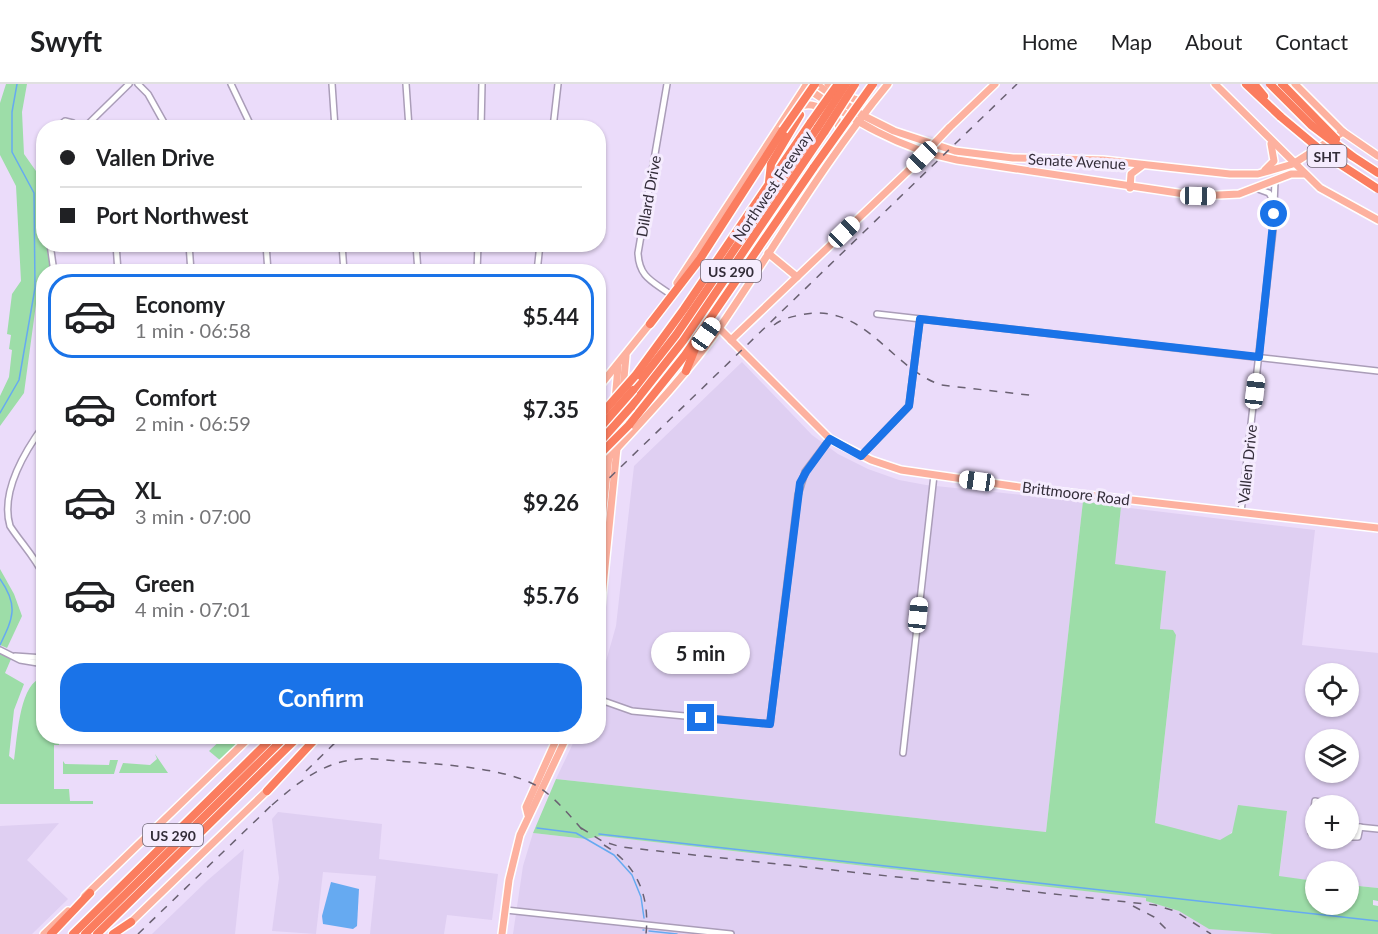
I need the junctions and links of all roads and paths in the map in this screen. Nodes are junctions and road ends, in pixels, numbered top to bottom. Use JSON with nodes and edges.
{"nodes":[{"id":1,"x":129,"y":84,"type":"edge"},
{"id":2,"x":138,"y":84,"type":"edge"},
{"id":3,"x":231,"y":84,"type":"edge"},
{"id":4,"x":332,"y":84,"type":"edge"},
{"id":5,"x":406,"y":84,"type":"edge"},
{"id":6,"x":482,"y":84,"type":"edge"},
{"id":7,"x":558,"y":84,"type":"edge"},
{"id":8,"x":667,"y":84,"type":"edge"},
{"id":9,"x":817,"y":84,"type":"edge"},
{"id":10,"x":828,"y":84,"type":"edge"},
{"id":11,"x":838,"y":84,"type":"edge"},
{"id":12,"x":846,"y":84,"type":"edge"},
{"id":13,"x":855,"y":84,"type":"edge"},
{"id":14,"x":861,"y":84,"type":"edge"},
{"id":15,"x":873,"y":84,"type":"edge"},
{"id":16,"x":888,"y":84,"type":"edge"},
{"id":17,"x":995,"y":84,"type":"edge"},
{"id":18,"x":1215,"y":84,"type":"edge"},
{"id":19,"x":1245,"y":84,"type":"edge"},
{"id":20,"x":1254,"y":84,"type":"edge"},
{"id":21,"x":1270,"y":84,"type":"edge"},
{"id":22,"x":1282,"y":84,"type":"edge"},
{"id":23,"x":1295,"y":84,"type":"edge"},
{"id":24,"x":805,"y":85,"type":"edge"},
{"id":25,"x":881,"y":93,"type":"junction"},
{"id":26,"x":848,"y":96,"type":"junction"},
{"id":27,"x":874,"y":102,"type":"junction"},
{"id":28,"x":787,"y":113,"type":"junction"},
{"id":29,"x":862,"y":115,"type":"junction"},
{"id":30,"x":1281,"y":117,"type":"junction"},
{"id":31,"x":92,"y":120,"type":"edge"},
{"id":32,"x":163,"y":120,"type":"edge"},
{"id":33,"x":248,"y":120,"type":"edge"},
{"id":34,"x":334,"y":120,"type":"edge"},
{"id":35,"x":408,"y":120,"type":"edge"},
{"id":36,"x":481,"y":120,"type":"edge"},
{"id":37,"x":554,"y":120,"type":"edge"},
{"id":38,"x":857,"y":122,"type":"junction"},
{"id":39,"x":880,"y":125,"type":"junction"},
{"id":40,"x":818,"y":127,"type":"junction"},
{"id":41,"x":1343,"y":132,"type":"junction"},
{"id":42,"x":1270,"y":142,"type":"junction"},
{"id":43,"x":840,"y":145,"type":"junction"},
{"id":44,"x":1352,"y":156,"type":"junction"},
{"id":45,"x":1378,"y":156,"type":"edge"},
{"id":46,"x":1293,"y":164,"type":"junction"},
{"id":47,"x":1143,"y":165,"type":"junction"},
{"id":48,"x":1378,"y":173,"type":"edge"},
{"id":49,"x":1258,"y":174,"type":"junction"},
{"id":50,"x":1304,"y":174,"type":"junction"},
{"id":51,"x":1275,"y":181,"type":"junction"},
{"id":52,"x":768,"y":185,"type":"junction"},
{"id":53,"x":802,"y":186,"type":"junction"},
{"id":54,"x":1130,"y":188,"type":"junction"},
{"id":55,"x":1258,"y":189,"type":"junction"},
{"id":56,"x":1378,"y":189,"type":"edge"},
{"id":57,"x":1274,"y":201,"type":"junction"},
{"id":58,"x":1378,"y":220,"type":"edge"},
{"id":59,"x":768,"y":253,"type":"junction"},
{"id":60,"x":797,"y":277,"type":"junction"},
{"id":61,"x":670,"y":294,"type":"junction"},
{"id":62,"x":877,"y":314,"type":"dead end"},
{"id":63,"x":920,"y":319,"type":"junction"},
{"id":64,"x":650,"y":324,"type":"junction"},
{"id":65,"x":719,"y":328,"type":"junction"},
{"id":66,"x":731,"y":340,"type":"junction"},
{"id":67,"x":626,"y":356,"type":"junction"},
{"id":68,"x":1259,"y":357,"type":"junction"},
{"id":69,"x":618,"y":366,"type":"junction"},
{"id":70,"x":1378,"y":370,"type":"edge"},
{"id":71,"x":686,"y":371,"type":"junction"},
{"id":72,"x":606,"y":379,"type":"edge"},
{"id":73,"x":606,"y":409,"type":"edge"},
{"id":74,"x":606,"y":420,"type":"edge"},
{"id":75,"x":606,"y":435,"type":"edge"},
{"id":76,"x":36,"y":437,"type":"edge"},
{"id":77,"x":830,"y":439,"type":"junction"},
{"id":78,"x":606,"y":448,"type":"edge"},
{"id":79,"x":617,"y":448,"type":"junction"},
{"id":80,"x":861,"y":456,"type":"junction"},
{"id":81,"x":609,"y":457,"type":"junction"},
{"id":82,"x":606,"y":460,"type":"edge"},
{"id":83,"x":934,"y":475,"type":"junction"},
{"id":84,"x":607,"y":478,"type":"joint"},
{"id":85,"x":606,"y":487,"type":"edge"},
{"id":86,"x":1241,"y":512,"type":"junction"},
{"id":87,"x":1378,"y":528,"type":"edge"},
{"id":88,"x":606,"y":557,"type":"edge"},
{"id":89,"x":36,"y":561,"type":"edge"},
{"id":90,"x":2,"y":651,"type":"edge"},
{"id":91,"x":15,"y":656,"type":"junction"},
{"id":92,"x":36,"y":657,"type":"edge"},
{"id":93,"x":36,"y":663,"type":"edge"},
{"id":94,"x":606,"y":701,"type":"edge"},
{"id":95,"x":243,"y":744,"type":"edge"},
{"id":96,"x":266,"y":744,"type":"edge"},
{"id":97,"x":278,"y":744,"type":"edge"},
{"id":98,"x":290,"y":744,"type":"edge"},
{"id":99,"x":311,"y":744,"type":"edge"},
{"id":100,"x":315,"y":744,"type":"edge"},
{"id":101,"x":554,"y":744,"type":"edge"},
{"id":102,"x":563,"y":744,"type":"edge"},
{"id":103,"x":903,"y":753,"type":"dead end"},
{"id":104,"x":267,"y":791,"type":"junction"},
{"id":105,"x":528,"y":815,"type":"junction"},
{"id":106,"x":1360,"y":827,"type":"joint"},
{"id":107,"x":1378,"y":830,"type":"edge"},
{"id":108,"x":1359,"y":832,"type":"edge"},
{"id":109,"x":90,"y":892,"type":"junction"},
{"id":110,"x":505,"y":910,"type":"junction"},
{"id":111,"x":131,"y":922,"type":"junction"},
{"id":112,"x":44,"y":934,"type":"edge"},
{"id":113,"x":51,"y":934,"type":"edge"},
{"id":114,"x":73,"y":934,"type":"edge"},
{"id":115,"x":85,"y":934,"type":"edge"},
{"id":116,"x":98,"y":934,"type":"edge"},
{"id":117,"x":113,"y":934,"type":"edge"},
{"id":118,"x":119,"y":934,"type":"edge"},
{"id":119,"x":502,"y":934,"type":"edge"},
{"id":120,"x":731,"y":934,"type":"edge"}],
"edges":[{"from":1,"to":31,"type":"street"},
{"from":2,"to":32,"type":"street"},
{"from":3,"to":33,"type":"street"},
{"from":4,"to":34,"type":"street"},
{"from":5,"to":35,"type":"street"},
{"from":6,"to":36,"type":"street"},
{"from":7,"to":37,"type":"street"},
{"from":8,"to":61,"type":"street","name":"Dillard Drive"},
{"from":9,"to":29,"type":"main road","name":"Senate Avenue"},
{"from":9,"to":52,"type":"highway"},
{"from":9,"to":64,"type":"highway","bridge":true},
{"from":10,"to":25,"type":"main road"},
{"from":11,"to":40,"type":"highway","name":"Northwest Freeway","number":"US 290","bridge":true},
{"from":12,"to":40,"type":"highway","bridge":true},
{"from":13,"to":26,"type":"highway","name":"Northwest Freeway","number":"US 290","bridge":true},
{"from":14,"to":26,"type":"highway","bridge":true},
{"from":15,"to":53,"type":"highway","bridge":true},
{"from":16,"to":25,"type":"main road"},
{"from":17,"to":60,"type":"main road","bridge":true},
{"from":18,"to":42,"type":"main road"},
{"from":19,"to":30,"type":"highway"},
{"from":20,"to":30,"type":"highway","number":"SHT"},
{"from":21,"to":44,"type":"highway","number":"SHT","bridge":true},
{"from":22,"to":44,"type":"highway","bridge":true},
{"from":23,"to":41,"type":"main road"},
{"from":24,"to":28,"type":"main road"},
{"from":24,"to":38,"type":"main road","name":"Senate Avenue"},
{"from":25,"to":27,"type":"main road"},
{"from":26,"to":40,"type":"highway","name":"Northwest Freeway","number":"US 290","bridge":true},
{"from":27,"to":29,"type":"main road"},
{"from":27,"to":39,"type":"main road"},
{"from":28,"to":43,"type":"main road"},
{"from":28,"to":61,"type":"main road"},
{"from":29,"to":38,"type":"main road"},
{"from":29,"to":39,"type":"main road","name":"Senate Avenue"},
{"from":30,"to":56,"type":"highway","number":"SHT","bridge":true},
{"from":38,"to":43,"type":"main road"},
{"from":38,"to":54,"type":"main road","name":"Senate Avenue"},
{"from":39,"to":47,"type":"main road","name":"Senate Avenue"},
{"from":40,"to":52,"type":"highway","name":"Northwest Freeway","number":"US 290"},
{"from":40,"to":74,"type":"highway","bridge":true},
{"from":40,"to":75,"type":"highway","name":"Northwest Freeway","number":"US 290","bridge":true},
{"from":41,"to":45,"type":"main road"},
{"from":41,"to":46,"type":"main road","name":"Senate Avenue"},
{"from":42,"to":46,"type":"main road"},
{"from":42,"to":49,"type":"main road"},
{"from":43,"to":59,"type":"main road"},
{"from":44,"to":48,"type":"highway","number":"SHT"},
{"from":46,"to":49,"type":"main road","name":"Senate Avenue"},
{"from":46,"to":50,"type":"main road"},
{"from":47,"to":49,"type":"main road","name":"Senate Avenue"},
{"from":47,"to":54,"type":"main road"},
{"from":50,"to":51,"type":"main road","name":"Senate Avenue"},
{"from":50,"to":58,"type":"main road"},
{"from":51,"to":55,"type":"main road","name":"Senate Avenue"},
{"from":51,"to":57,"type":"street","name":"Vallen Drive"},
{"from":52,"to":73,"type":"highway","name":"Northwest Freeway","number":"US 290","bridge":true},
{"from":53,"to":71,"type":"highway"},
{"from":53,"to":78,"type":"highway","bridge":true},
{"from":54,"to":55,"type":"main road","name":"Senate Avenue"},
{"from":55,"to":57,"type":"street"},
{"from":57,"to":68,"type":"street","name":"Vallen Drive"},
{"from":59,"to":60,"type":"main road"},
{"from":59,"to":65,"type":"main road"},
{"from":60,"to":66,"type":"main road"},
{"from":61,"to":64,"type":"main road"},
{"from":62,"to":63,"type":"street"},
{"from":63,"to":68,"type":"street"},
{"from":63,"to":80,"type":"street"},
{"from":64,"to":67,"type":"main road"},
{"from":65,"to":66,"type":"main road","name":"Brittmoore Road"},
{"from":65,"to":71,"type":"main road"},
{"from":66,"to":77,"type":"main road","name":"Brittmoore Road"},
{"from":67,"to":69,"type":"main road"},
{"from":67,"to":79,"type":"main road"},
{"from":68,"to":70,"type":"street"},
{"from":68,"to":86,"type":"street","name":"Vallen Drive"},
{"from":69,"to":72,"type":"main road"},
{"from":69,"to":81,"type":"main road"},
{"from":71,"to":79,"type":"main road"},
{"from":76,"to":89,"type":"street"},
{"from":77,"to":80,"type":"main road","name":"Brittmoore Road"},
{"from":77,"to":94,"type":"street"},
{"from":79,"to":81,"type":"main road"},
{"from":79,"to":88,"type":"main road"},
{"from":80,"to":83,"type":"main road","name":"Brittmoore Road"},
{"from":81,"to":82,"type":"main road"},
{"from":81,"to":84,"type":"main road"},
{"from":83,"to":86,"type":"main road","name":"Brittmoore Road"},
{"from":83,"to":103,"type":"street"},
{"from":84,"to":85,"type":"main road"},
{"from":86,"to":87,"type":"main road","name":"Brittmoore Road"},
{"from":90,"to":91,"type":"street"},
{"from":91,"to":92,"type":"street"},
{"from":91,"to":93,"type":"street"},
{"from":95,"to":109,"type":"main road"},
{"from":96,"to":114,"type":"highway","number":"US 290"},
{"from":97,"to":115,"type":"highway"},
{"from":98,"to":116,"type":"highway","number":"US 290"},
{"from":99,"to":104,"type":"highway"},
{"from":100,"to":104,"type":"main road"},
{"from":101,"to":105,"type":"main road"},
{"from":102,"to":105,"type":"main road"},
{"from":104,"to":111,"type":"main road"},
{"from":105,"to":110,"type":"main road"},
{"from":106,"to":107,"type":"street"},
{"from":106,"to":108,"type":"street"},
{"from":109,"to":112,"type":"main road"},
{"from":109,"to":113,"type":"highway"},
{"from":110,"to":119,"type":"main road"},
{"from":110,"to":120,"type":"street"},
{"from":111,"to":117,"type":"highway"},
{"from":111,"to":118,"type":"main road"}]}
